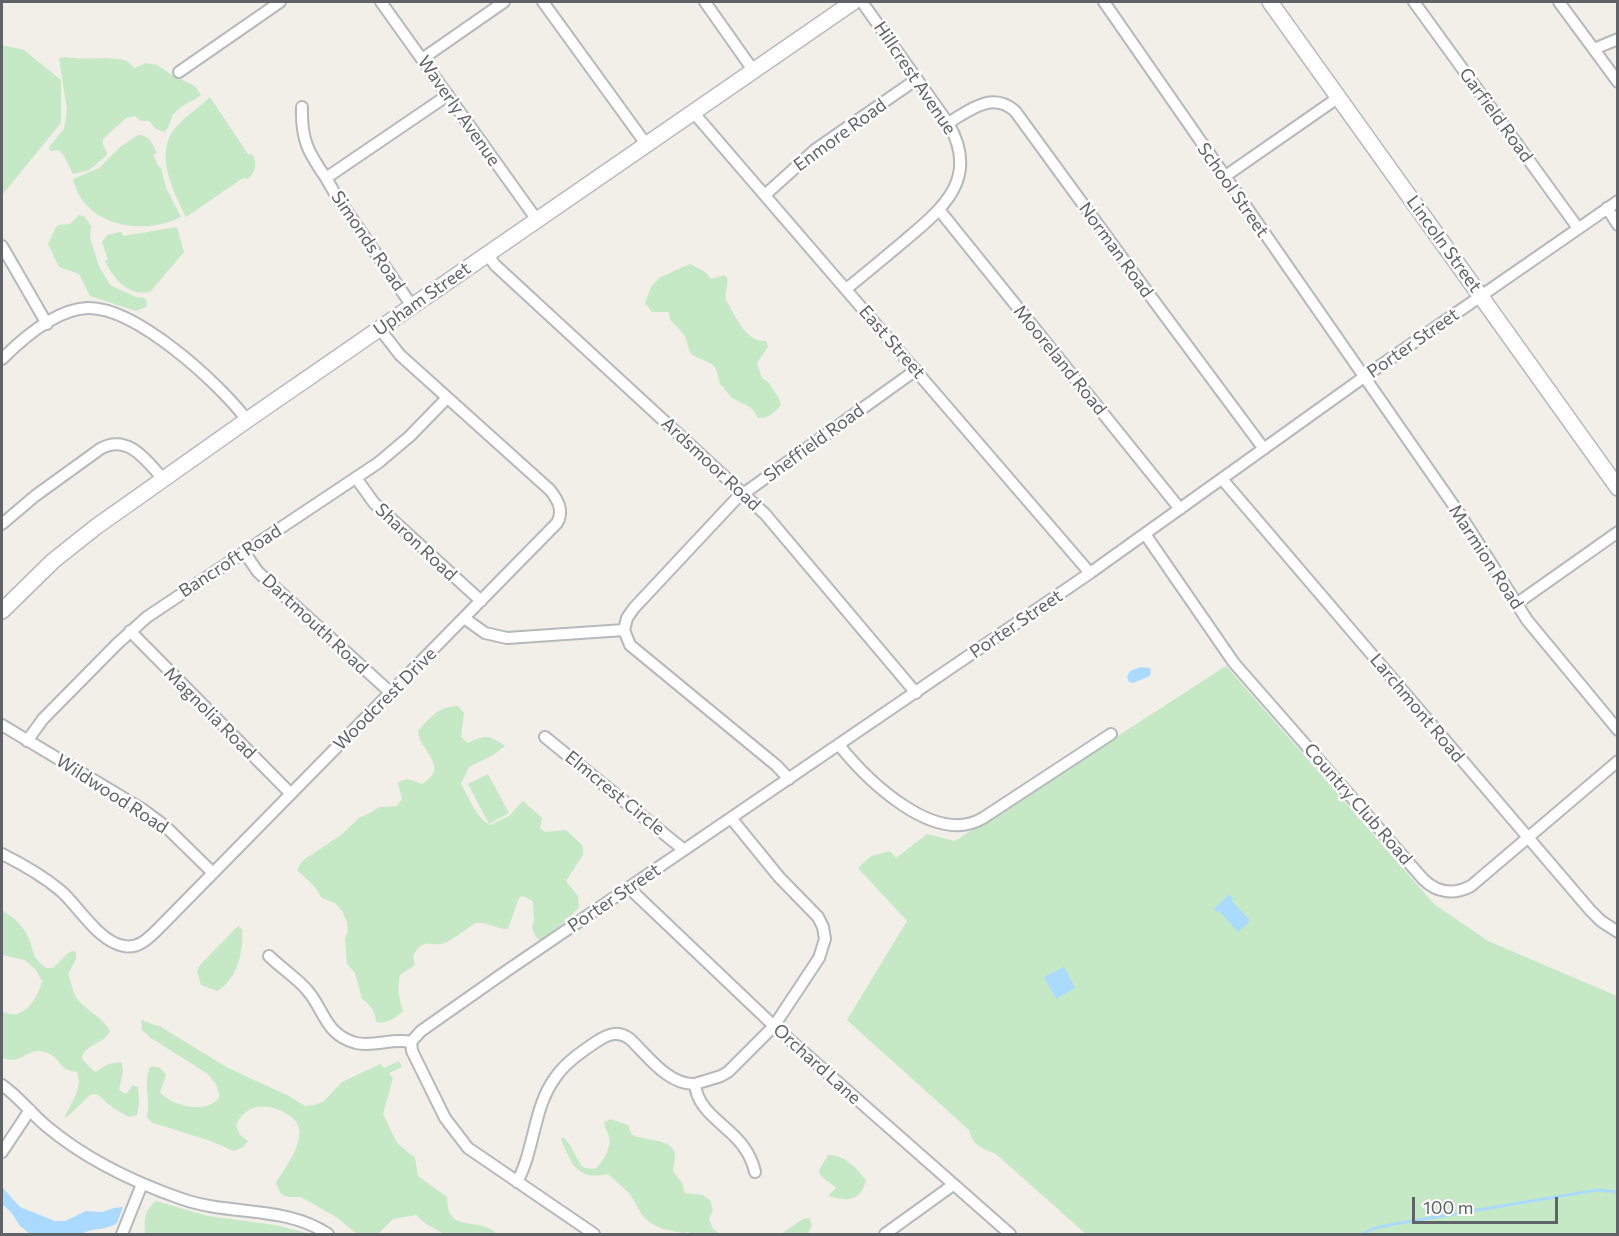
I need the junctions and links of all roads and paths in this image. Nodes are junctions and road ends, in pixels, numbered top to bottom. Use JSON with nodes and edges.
{"nodes":[{"id":1,"x":280,"y":2,"type":"edge"},
{"id":2,"x":381,"y":2,"type":"edge"},
{"id":3,"x":504,"y":2,"type":"edge"},
{"id":4,"x":543,"y":2,"type":"edge"},
{"id":5,"x":705,"y":2,"type":"edge"},
{"id":6,"x":853,"y":2,"type":"edge"},
{"id":7,"x":862,"y":2,"type":"edge"},
{"id":8,"x":1104,"y":2,"type":"edge"},
{"id":9,"x":1270,"y":2,"type":"edge"},
{"id":10,"x":1414,"y":2,"type":"edge"},
{"id":11,"x":1559,"y":2,"type":"edge"},
{"id":12,"x":836,"y":6,"type":"edge"},
{"id":13,"x":1617,"y":39,"type":"edge"},
{"id":14,"x":1594,"y":49,"type":"junction"},
{"id":15,"x":422,"y":59,"type":"junction"},
{"id":16,"x":753,"y":70,"type":"junction"},
{"id":17,"x":179,"y":72,"type":"dead end"},
{"id":18,"x":917,"y":80,"type":"junction"},
{"id":19,"x":1617,"y":82,"type":"edge"},
{"id":20,"x":448,"y":95,"type":"junction"},
{"id":21,"x":1339,"y":97,"type":"junction"},
{"id":22,"x":302,"y":108,"type":"dead end"},
{"id":23,"x":693,"y":112,"type":"junction"},
{"id":24,"x":948,"y":123,"type":"junction"},
{"id":25,"x":646,"y":144,"type":"junction"},
{"id":26,"x":1224,"y":177,"type":"junction"},
{"id":27,"x":326,"y":178,"type":"junction"},
{"id":28,"x":765,"y":195,"type":"junction"},
{"id":29,"x":1617,"y":201,"type":"edge"},
{"id":30,"x":1607,"y":208,"type":"junction"},
{"id":31,"x":940,"y":211,"type":"junction"},
{"id":32,"x":537,"y":220,"type":"junction"},
{"id":33,"x":1617,"y":225,"type":"edge"},
{"id":34,"x":1578,"y":228,"type":"junction"},
{"id":35,"x":2,"y":246,"type":"edge"},
{"id":36,"x":487,"y":254,"type":"junction"},
{"id":37,"x":846,"y":289,"type":"junction"},
{"id":38,"x":1480,"y":296,"type":"junction"},
{"id":39,"x":412,"y":306,"type":"junction"},
{"id":40,"x":47,"y":324,"type":"junction"},
{"id":41,"x":379,"y":328,"type":"junction"},
{"id":42,"x":2,"y":359,"type":"edge"},
{"id":43,"x":916,"y":370,"type":"junction"},
{"id":44,"x":1364,"y":377,"type":"junction"},
{"id":45,"x":447,"y":398,"type":"junction"},
{"id":46,"x":247,"y":420,"type":"junction"},
{"id":47,"x":1264,"y":449,"type":"junction"},
{"id":48,"x":356,"y":478,"type":"junction"},
{"id":49,"x":1222,"y":479,"type":"junction"},
{"id":50,"x":163,"y":480,"type":"junction"},
{"id":51,"x":1617,"y":488,"type":"edge"},
{"id":52,"x":742,"y":494,"type":"junction"},
{"id":53,"x":1180,"y":509,"type":"junction"},
{"id":54,"x":2,"y":524,"type":"edge"},
{"id":55,"x":1617,"y":532,"type":"edge"},
{"id":56,"x":1145,"y":534,"type":"junction"},
{"id":57,"x":244,"y":552,"type":"junction"},
{"id":58,"x":1090,"y":573,"type":"junction"},
{"id":59,"x":481,"y":601,"type":"junction"},
{"id":60,"x":1516,"y":604,"type":"junction"},
{"id":61,"x":2,"y":611,"type":"edge"},
{"id":62,"x":464,"y":618,"type":"junction"},
{"id":63,"x":624,"y":630,"type":"junction"},
{"id":64,"x":130,"y":631,"type":"junction"},
{"id":65,"x":390,"y":693,"type":"junction"},
{"id":66,"x":916,"y":693,"type":"junction"},
{"id":67,"x":2,"y":725,"type":"edge"},
{"id":68,"x":1617,"y":730,"type":"edge"},
{"id":69,"x":1111,"y":734,"type":"dead end"},
{"id":70,"x":545,"y":737,"type":"dead end"},
{"id":71,"x":27,"y":741,"type":"junction"},
{"id":72,"x":839,"y":745,"type":"junction"},
{"id":73,"x":1617,"y":761,"type":"edge"},
{"id":74,"x":789,"y":779,"type":"junction"},
{"id":75,"x":291,"y":794,"type":"junction"},
{"id":76,"x":731,"y":818,"type":"junction"},
{"id":77,"x":1528,"y":838,"type":"junction"},
{"id":78,"x":684,"y":850,"type":"junction"},
{"id":79,"x":2,"y":854,"type":"edge"},
{"id":80,"x":213,"y":873,"type":"junction"},
{"id":81,"x":629,"y":888,"type":"junction"},
{"id":82,"x":1617,"y":932,"type":"edge"},
{"id":83,"x":268,"y":956,"type":"dead end"},
{"id":84,"x":774,"y":1026,"type":"junction"},
{"id":85,"x":411,"y":1042,"type":"junction"},
{"id":86,"x":2,"y":1084,"type":"edge"},
{"id":87,"x":695,"y":1084,"type":"junction"},
{"id":88,"x":30,"y":1110,"type":"junction"},
{"id":89,"x":2,"y":1152,"type":"edge"},
{"id":90,"x":755,"y":1172,"type":"dead end"},
{"id":91,"x":517,"y":1182,"type":"junction"},
{"id":92,"x":142,"y":1184,"type":"junction"},
{"id":93,"x":953,"y":1185,"type":"junction"},
{"id":94,"x":123,"y":1234,"type":"edge"},
{"id":95,"x":328,"y":1234,"type":"edge"},
{"id":96,"x":594,"y":1234,"type":"edge"},
{"id":97,"x":885,"y":1234,"type":"edge"},
{"id":98,"x":1010,"y":1234,"type":"edge"}],
"edges":[{"from":1,"to":17,"type":"street"},
{"from":2,"to":15,"type":"street","name":"Waverly Avenue"},
{"from":3,"to":15,"type":"street"},
{"from":4,"to":25,"type":"street"},
{"from":5,"to":16,"type":"street"},
{"from":6,"to":12,"type":"main road","name":"Upham Street"},
{"from":7,"to":18,"type":"street","name":"Hillcrest Avenue"},
{"from":8,"to":26,"type":"street","name":"School Street"},
{"from":9,"to":21,"type":"main road","name":"Lincoln Street"},
{"from":10,"to":34,"type":"street","name":"Garfield Road"},
{"from":11,"to":14,"type":"street"},
{"from":12,"to":16,"type":"main road","name":"Upham Street"},
{"from":13,"to":14,"type":"street"},
{"from":14,"to":19,"type":"street"},
{"from":15,"to":20,"type":"street","name":"Waverly Avenue"},
{"from":16,"to":23,"type":"main road","name":"Upham Street"},
{"from":18,"to":24,"type":"street","name":"Hillcrest Avenue"},
{"from":18,"to":28,"type":"street","name":"Enmore Road"},
{"from":20,"to":27,"type":"street","name":"Simonds Road"},
{"from":20,"to":32,"type":"street","name":"Waverly Avenue"},
{"from":21,"to":26,"type":"street"},
{"from":21,"to":38,"type":"main road","name":"Lincoln Street"},
{"from":22,"to":27,"type":"street"},
{"from":23,"to":25,"type":"main road","name":"Upham Street"},
{"from":23,"to":28,"type":"street","name":"East Street"},
{"from":24,"to":31,"type":"street","name":"Hillcrest Avenue"},
{"from":24,"to":47,"type":"street","name":"Norman Road"},
{"from":25,"to":32,"type":"main road","name":"Upham Street"},
{"from":26,"to":44,"type":"street","name":"School Street"},
{"from":27,"to":39,"type":"street","name":"Simonds Road"},
{"from":28,"to":37,"type":"street","name":"East Street"},
{"from":29,"to":30,"type":"street","name":"Porter Street"},
{"from":30,"to":33,"type":"street"},
{"from":30,"to":34,"type":"street","name":"Porter Street"},
{"from":31,"to":37,"type":"street","name":"Hillcrest Avenue"},
{"from":31,"to":53,"type":"street","name":"Mooreland Road"},
{"from":32,"to":36,"type":"main road","name":"Upham Street"},
{"from":34,"to":38,"type":"street","name":"Porter Street"},
{"from":35,"to":40,"type":"street"},
{"from":36,"to":39,"type":"main road","name":"Upham Street"},
{"from":36,"to":52,"type":"street","name":"Ardsmoor Road"},
{"from":37,"to":43,"type":"street","name":"East Street"},
{"from":38,"to":44,"type":"street","name":"Porter Street"},
{"from":38,"to":51,"type":"main road","name":"Lincoln Street"},
{"from":39,"to":41,"type":"main road","name":"Upham Street"},
{"from":40,"to":42,"type":"street"},
{"from":40,"to":46,"type":"street"},
{"from":41,"to":45,"type":"street","name":"Woodcrest Drive"},
{"from":41,"to":46,"type":"main road","name":"Upham Street"},
{"from":43,"to":52,"type":"street","name":"Sheffield Road"},
{"from":43,"to":58,"type":"street","name":"East Street"},
{"from":44,"to":47,"type":"street","name":"Porter Street"},
{"from":44,"to":60,"type":"street","name":"Marmion Road"},
{"from":45,"to":48,"type":"street","name":"Bancroft Road"},
{"from":45,"to":59,"type":"street","name":"Woodcrest Drive"},
{"from":46,"to":50,"type":"main road","name":"Upham Street"},
{"from":47,"to":49,"type":"street","name":"Porter Street"},
{"from":48,"to":57,"type":"street","name":"Bancroft Road"},
{"from":48,"to":59,"type":"street","name":"Sharon Road"},
{"from":49,"to":53,"type":"street","name":"Porter Street"},
{"from":49,"to":77,"type":"street","name":"Larchmont Road"},
{"from":50,"to":54,"type":"street"},
{"from":50,"to":61,"type":"main road","name":"Upham Street"},
{"from":52,"to":63,"type":"street","name":"Sheffield Road"},
{"from":52,"to":66,"type":"street","name":"Ardsmoor Road"},
{"from":53,"to":56,"type":"street","name":"Porter Street"},
{"from":55,"to":60,"type":"street"},
{"from":56,"to":58,"type":"street","name":"Porter Street"},
{"from":56,"to":77,"type":"street","name":"Country Club Road"},
{"from":57,"to":64,"type":"street","name":"Bancroft Road"},
{"from":57,"to":65,"type":"street","name":"Dartmouth Road"},
{"from":58,"to":66,"type":"street","name":"Porter Street"},
{"from":59,"to":62,"type":"street","name":"Woodcrest Drive"},
{"from":60,"to":68,"type":"street","name":"Marmion Road"},
{"from":62,"to":63,"type":"street"},
{"from":62,"to":65,"type":"street","name":"Woodcrest Drive"},
{"from":63,"to":74,"type":"street"},
{"from":64,"to":71,"type":"street","name":"Bancroft Road"},
{"from":64,"to":75,"type":"street","name":"Magnolia Road"},
{"from":65,"to":75,"type":"street","name":"Woodcrest Drive"},
{"from":66,"to":72,"type":"street","name":"Porter Street"},
{"from":67,"to":71,"type":"street","name":"Wildwood Road"},
{"from":69,"to":72,"type":"street"},
{"from":70,"to":78,"type":"street","name":"Elmcrest Circle"},
{"from":71,"to":80,"type":"street","name":"Wildwood Road"},
{"from":72,"to":74,"type":"street","name":"Porter Street"},
{"from":73,"to":77,"type":"street","name":"Country Club Road"},
{"from":74,"to":76,"type":"street","name":"Porter Street"},
{"from":75,"to":80,"type":"street","name":"Woodcrest Drive"},
{"from":76,"to":78,"type":"street","name":"Porter Street"},
{"from":76,"to":84,"type":"street"},
{"from":77,"to":82,"type":"street","name":"Larchmont Road"},
{"from":78,"to":81,"type":"street","name":"Porter Street"},
{"from":79,"to":80,"type":"street","name":"Woodcrest Drive"},
{"from":81,"to":84,"type":"street","name":"Orchard Lane"},
{"from":81,"to":85,"type":"street","name":"Porter Street"},
{"from":83,"to":85,"type":"street"},
{"from":84,"to":87,"type":"street"},
{"from":84,"to":93,"type":"street","name":"Orchard Lane"},
{"from":85,"to":91,"type":"street"},
{"from":86,"to":88,"type":"street"},
{"from":87,"to":90,"type":"street"},
{"from":87,"to":91,"type":"street"},
{"from":88,"to":89,"type":"street"},
{"from":88,"to":92,"type":"street"},
{"from":91,"to":96,"type":"street"},
{"from":92,"to":94,"type":"street"},
{"from":92,"to":95,"type":"street"},
{"from":93,"to":97,"type":"street"},
{"from":93,"to":98,"type":"street","name":"Orchard Lane"}]}
